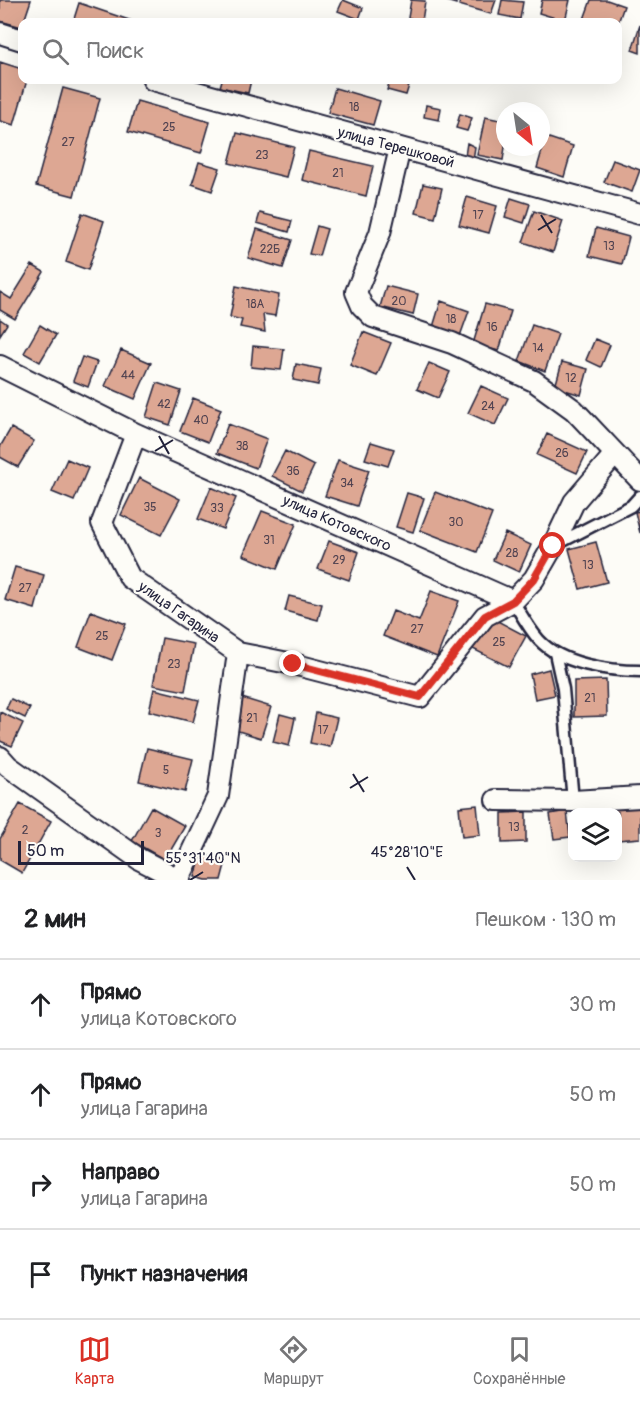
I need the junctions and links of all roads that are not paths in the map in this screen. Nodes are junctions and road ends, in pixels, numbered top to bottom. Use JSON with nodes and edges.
{"nodes":[{"id":1,"x":0,"y":33,"type":"edge"},
{"id":2,"x":18,"y":39,"type":"edge"},
{"id":3,"x":168,"y":84,"type":"edge"},
{"id":4,"x":400,"y":148,"type":"junction"},
{"id":5,"x":640,"y":214,"type":"edge"},
{"id":6,"x":0,"y":366,"type":"edge"},
{"id":7,"x":136,"y":434,"type":"junction"},
{"id":8,"x":615,"y":454,"type":"junction"},
{"id":9,"x":640,"y":480,"type":"edge"},
{"id":10,"x":640,"y":496,"type":"edge"},
{"id":11,"x":553,"y":546,"type":"junction"},
{"id":12,"x":513,"y":601,"type":"junction"},
{"id":13,"x":238,"y":653,"type":"junction"},
{"id":14,"x":555,"y":653,"type":"junction"},
{"id":15,"x":640,"y":671,"type":"edge"},
{"id":16,"x":0,"y":757,"type":"edge"},
{"id":17,"x":640,"y":797,"type":"edge"},
{"id":18,"x":496,"y":800,"type":"dead end"},
{"id":19,"x":573,"y":801,"type":"junction"},
{"id":20,"x":179,"y":880,"type":"edge"}],
"edges":[{"from":1,"to":2,"type":"street"},
{"from":3,"to":4,"type":"street","name":"улица Терешковой"},
{"from":4,"to":5,"type":"street","name":"улица Терешковой"},
{"from":4,"to":8,"type":"street"},
{"from":6,"to":7,"type":"street","name":"улица Котовского"},
{"from":7,"to":12,"type":"street","name":"улица Котовского"},
{"from":7,"to":13,"type":"street","name":"улица Гагарина"},
{"from":8,"to":9,"type":"street"},
{"from":8,"to":11,"type":"street"},
{"from":10,"to":11,"type":"lane"},
{"from":11,"to":12,"type":"street"},
{"from":12,"to":13,"type":"street","name":"улица Гагарина"},
{"from":12,"to":14,"type":"lane"},
{"from":13,"to":20,"type":"street"},
{"from":14,"to":15,"type":"lane"},
{"from":14,"to":19,"type":"lane"},
{"from":16,"to":20,"type":"street"},
{"from":17,"to":19,"type":"street"},
{"from":18,"to":19,"type":"street"}]}
